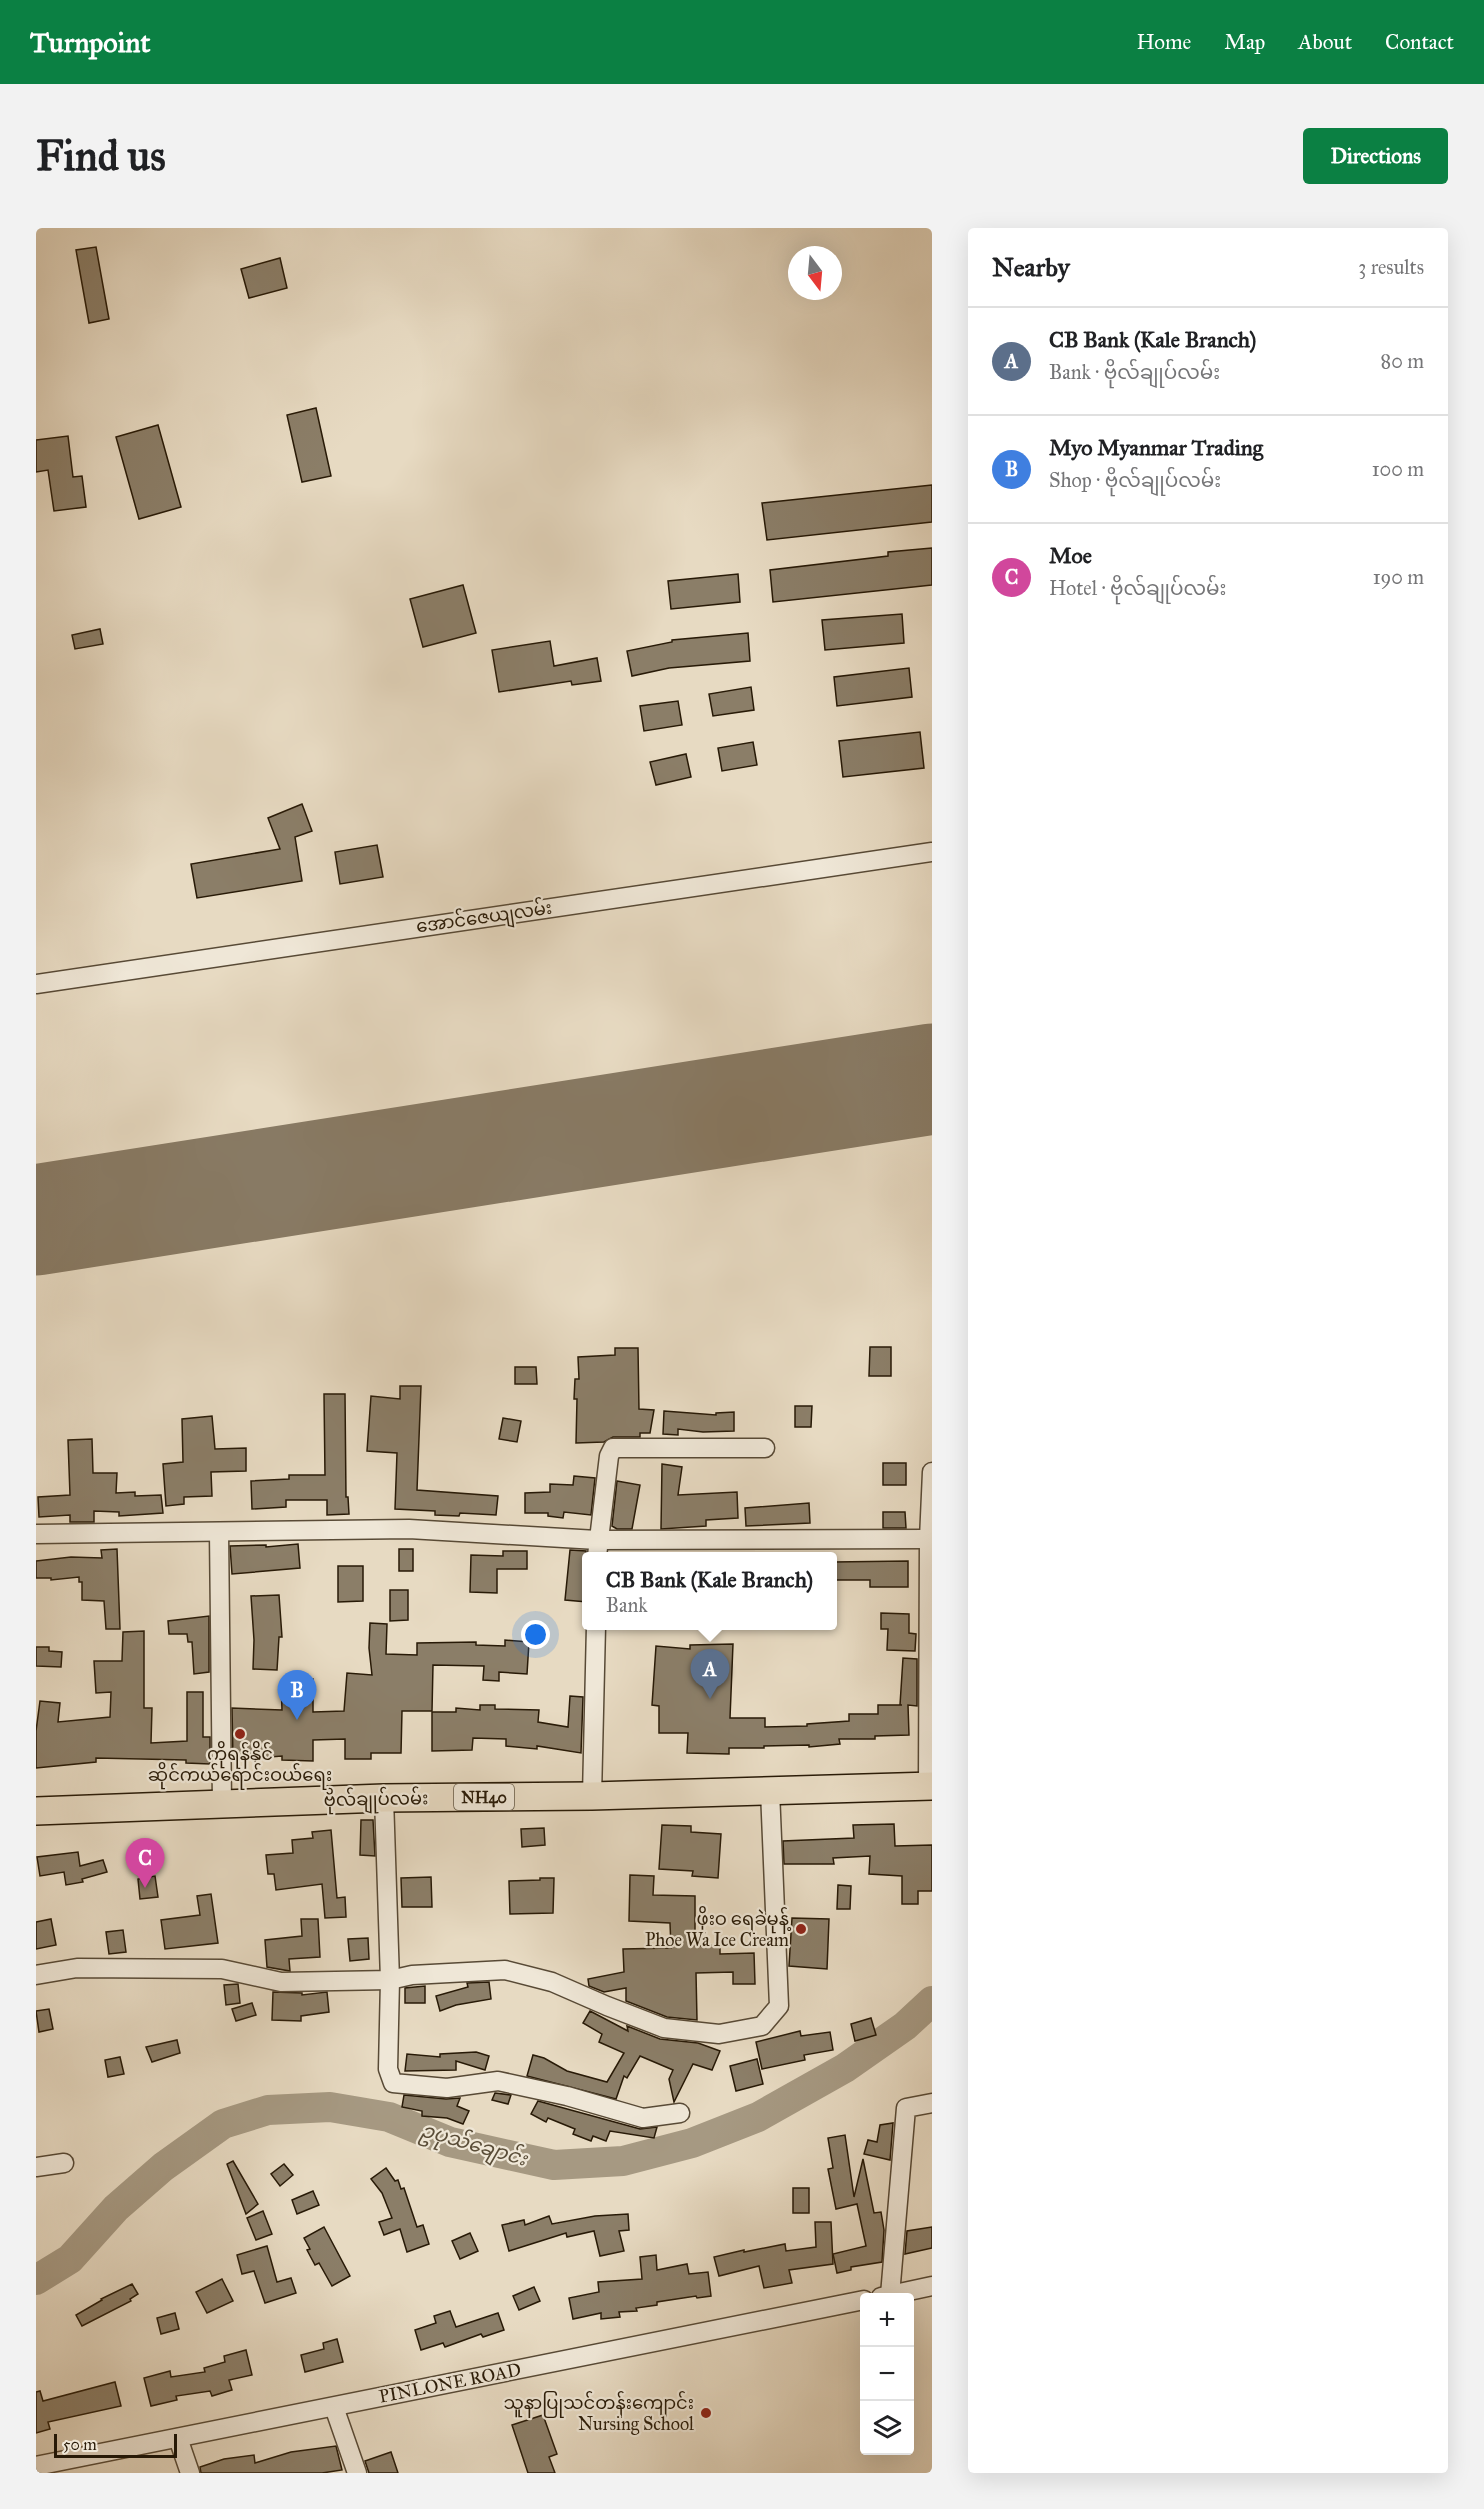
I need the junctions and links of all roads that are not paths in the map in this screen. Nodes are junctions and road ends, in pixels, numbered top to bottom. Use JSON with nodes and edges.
{"nodes":[{"id":1,"x":932,"y":852,"type":"edge"},
{"id":2,"x":36,"y":984,"type":"edge"},
{"id":3,"x":765,"y":1448,"type":"dead end"},
{"id":4,"x":932,"y":1472,"type":"edge"},
{"id":5,"x":219,"y":1532,"type":"junction"},
{"id":6,"x":36,"y":1534,"type":"edge"},
{"id":7,"x":928,"y":1539,"type":"junction"},
{"id":8,"x":597,"y":1548,"type":"edge"},
{"id":9,"x":596,"y":1630,"type":"edge"},
{"id":10,"x":930,"y":1786,"type":"edge"},
{"id":11,"x":770,"y":1791,"type":"junction"},
{"id":12,"x":592,"y":1796,"type":"junction"},
{"id":13,"x":384,"y":1798,"type":"junction"},
{"id":14,"x":222,"y":1804,"type":"junction"},
{"id":15,"x":36,"y":1811,"type":"edge"},
{"id":16,"x":36,"y":1975,"type":"edge"},
{"id":17,"x":390,"y":1980,"type":"junction"},
{"id":18,"x":932,"y":2103,"type":"edge"},
{"id":19,"x":680,"y":2114,"type":"dead end"},
{"id":20,"x":64,"y":2163,"type":"dead end"},
{"id":21,"x":36,"y":2167,"type":"edge"},
{"id":22,"x":932,"y":2286,"type":"edge"},
{"id":23,"x":884,"y":2293,"type":"edge"},
{"id":24,"x":898,"y":2293,"type":"edge"},
{"id":25,"x":860,"y":2301,"type":"edge"},
{"id":26,"x":334,"y":2407,"type":"junction"},
{"id":27,"x":178,"y":2438,"type":"junction"},
{"id":28,"x":36,"y":2466,"type":"edge"},
{"id":29,"x":190,"y":2473,"type":"edge"},
{"id":30,"x":357,"y":2473,"type":"edge"}],
"edges":[{"from":1,"to":2,"type":"street","name":"အောင်ဇေယျလမ်း"},
{"from":3,"to":8,"type":"street"},
{"from":4,"to":7,"type":"street"},
{"from":5,"to":6,"type":"street"},
{"from":5,"to":8,"type":"street"},
{"from":5,"to":14,"type":"street"},
{"from":7,"to":8,"type":"street"},
{"from":7,"to":10,"type":"street"},
{"from":9,"to":12,"type":"street"},
{"from":10,"to":11,"type":"highway","name":"ဗိုလ်ချုပ်လမ်း","number":"NH40"},
{"from":11,"to":12,"type":"highway","name":"ဗိုလ်ချုပ်လမ်း","number":"NH40"},
{"from":11,"to":17,"type":"street"},
{"from":12,"to":13,"type":"highway","name":"ဗိုလ်ချုပ်လမ်း","number":"NH40"},
{"from":13,"to":14,"type":"highway","name":"ဗိုလ်ချုပ်လမ်း","number":"NH40"},
{"from":13,"to":17,"type":"street"},
{"from":14,"to":15,"type":"highway","name":"ဗိုလ်ချုပ်လမ်း","number":"NH40"},
{"from":16,"to":17,"type":"street"},
{"from":17,"to":19,"type":"street"},
{"from":18,"to":23,"type":"street"},
{"from":20,"to":21,"type":"street"},
{"from":22,"to":24,"type":"street"},
{"from":25,"to":26,"type":"street","name":"PINLONE ROAD"},
{"from":26,"to":27,"type":"street","name":"PINLONE ROAD"},
{"from":26,"to":30,"type":"street"},
{"from":27,"to":28,"type":"street","name":"PINLONE ROAD"},
{"from":27,"to":29,"type":"street"}]}
